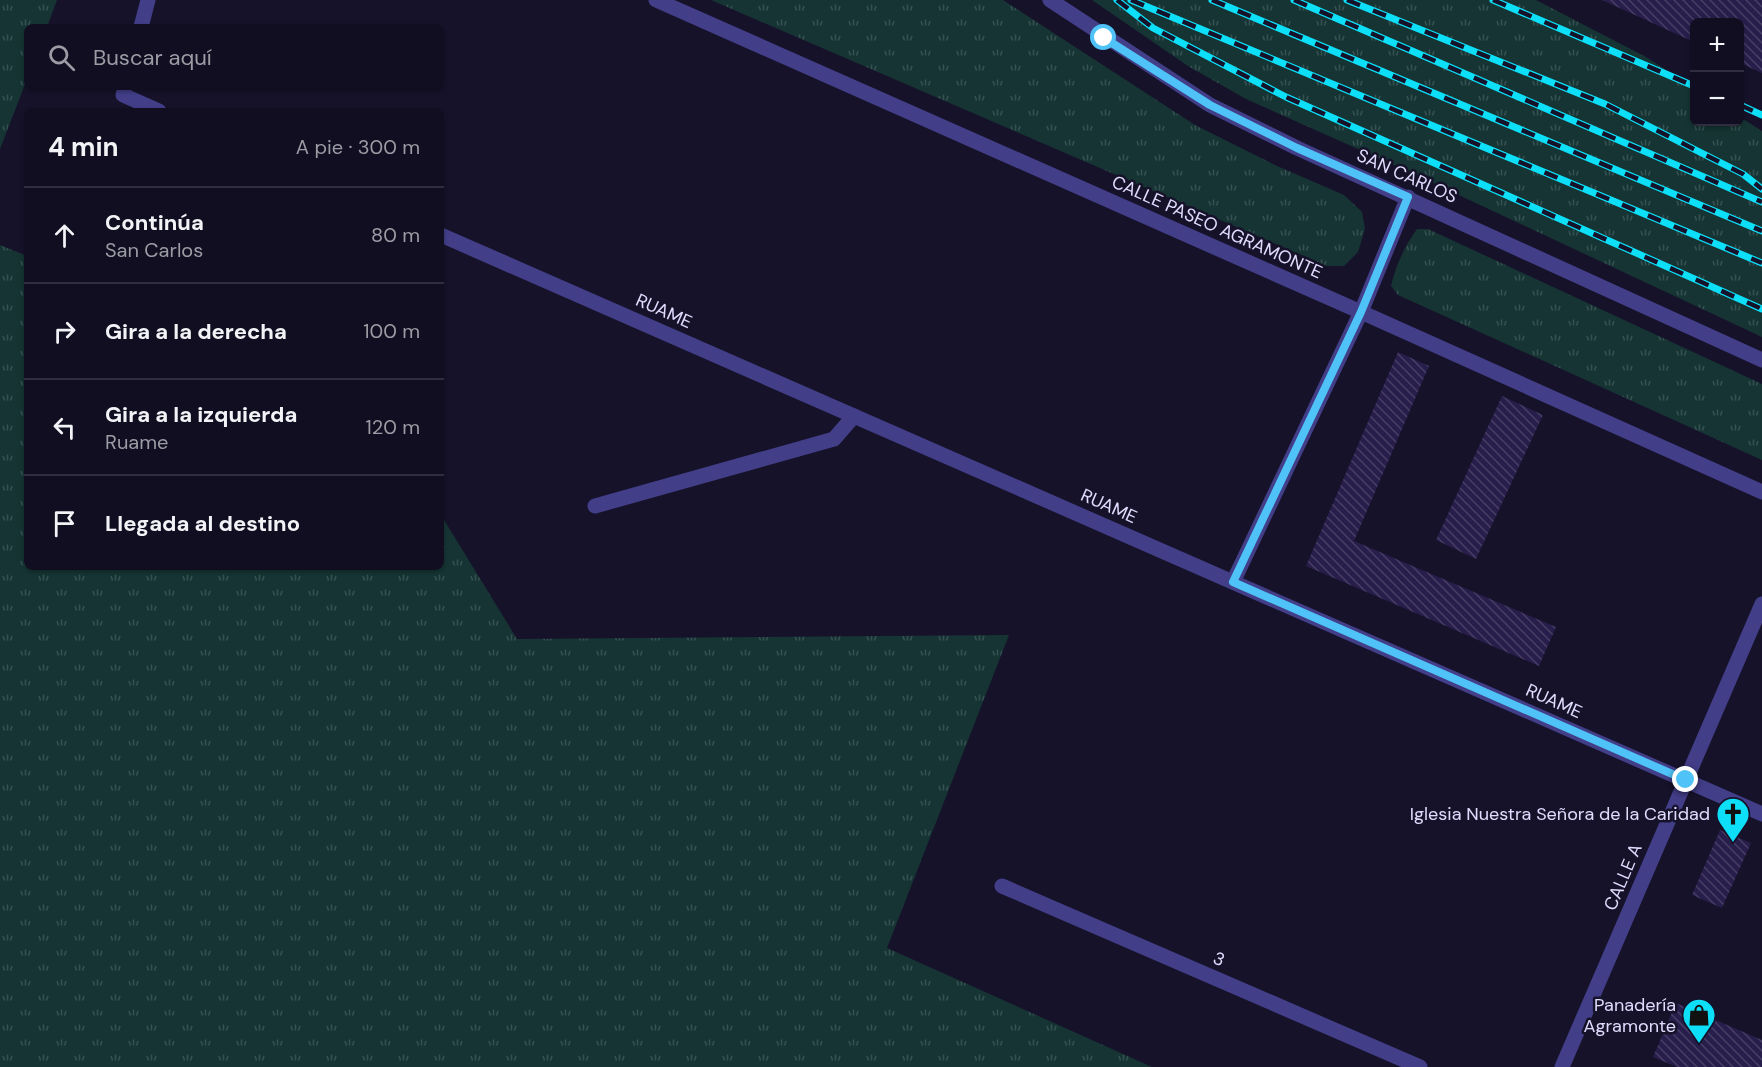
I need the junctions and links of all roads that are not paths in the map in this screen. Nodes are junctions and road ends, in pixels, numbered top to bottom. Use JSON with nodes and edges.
{"nodes":[{"id":1,"x":148,"y":0,"type":"edge"},
{"id":2,"x":656,"y":0,"type":"edge"},
{"id":3,"x":1050,"y":0,"type":"edge"},
{"id":4,"x":142,"y":24,"type":"edge"},
{"id":5,"x":124,"y":91,"type":"edge"},
{"id":6,"x":154,"y":108,"type":"edge"},
{"id":7,"x":1408,"y":197,"type":"junction"},
{"id":8,"x":444,"y":236,"type":"edge"},
{"id":9,"x":1361,"y":312,"type":"junction"},
{"id":10,"x":1762,"y":360,"type":"edge"},
{"id":11,"x":854,"y":416,"type":"junction"},
{"id":12,"x":1762,"y":492,"type":"edge"},
{"id":13,"x":595,"y":506,"type":"dead end"},
{"id":14,"x":1233,"y":582,"type":"junction"},
{"id":15,"x":1762,"y":604,"type":"edge"},
{"id":16,"x":1686,"y":780,"type":"junction"},
{"id":17,"x":1762,"y":814,"type":"edge"},
{"id":18,"x":1002,"y":886,"type":"dead end"},
{"id":19,"x":1420,"y":1067,"type":"edge"},
{"id":20,"x":1562,"y":1067,"type":"edge"}],
"edges":[{"from":1,"to":4,"type":"street"},
{"from":2,"to":9,"type":"street","name":"CALLE PASEO AGRAMONTE"},
{"from":3,"to":7,"type":"street","name":"SAN CARLOS"},
{"from":5,"to":6,"type":"street"},
{"from":7,"to":9,"type":"street"},
{"from":7,"to":10,"type":"street","name":"SAN CARLOS"},
{"from":8,"to":11,"type":"street","name":"RUAME"},
{"from":9,"to":12,"type":"street","name":"CALLE PASEO AGRAMONTE"},
{"from":9,"to":14,"type":"street"},
{"from":11,"to":13,"type":"street"},
{"from":11,"to":14,"type":"street","name":"RUAME"},
{"from":14,"to":16,"type":"street","name":"RUAME"},
{"from":15,"to":16,"type":"street","name":"CALLE A"},
{"from":16,"to":17,"type":"street","name":"RUAME"},
{"from":16,"to":20,"type":"street","name":"CALLE A"},
{"from":18,"to":19,"type":"street","name":"3"}]}
